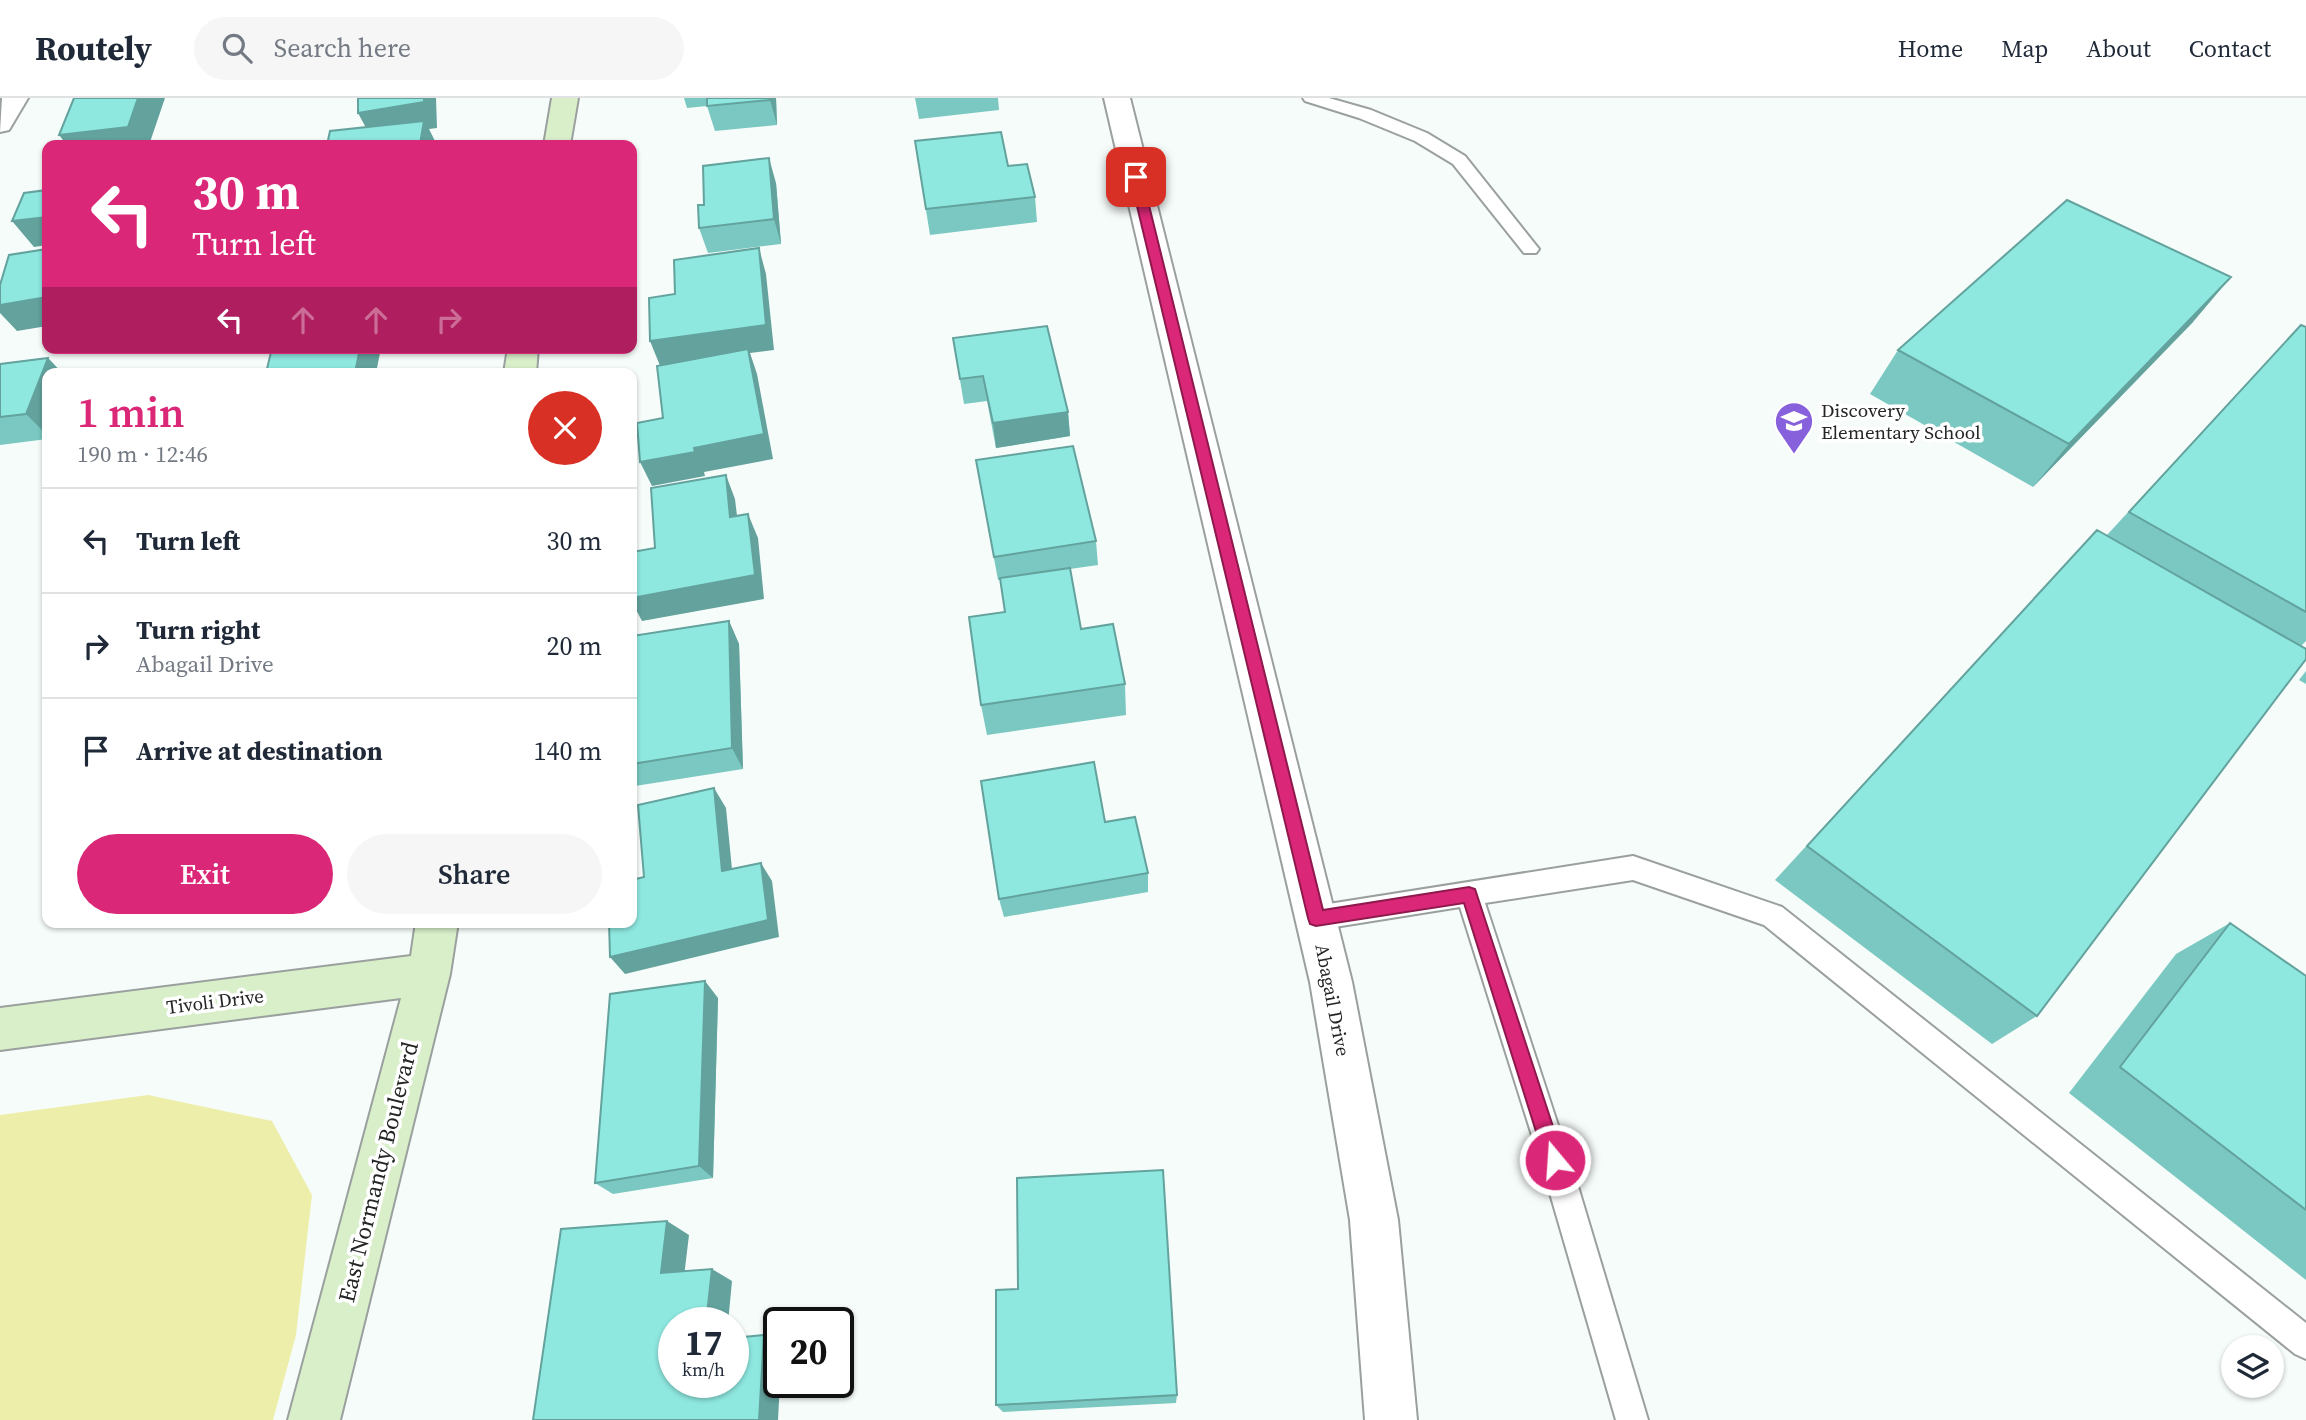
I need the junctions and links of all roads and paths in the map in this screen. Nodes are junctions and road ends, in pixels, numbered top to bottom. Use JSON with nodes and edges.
{"nodes":[{"id":1,"x":15,"y":98,"type":"edge"},
{"id":2,"x":565,"y":98,"type":"edge"},
{"id":3,"x":1117,"y":98,"type":"edge"},
{"id":4,"x":1311,"y":98,"type":"edge"},
{"id":5,"x":0,"y":124,"type":"edge"},
{"id":6,"x":558,"y":140,"type":"edge"},
{"id":7,"x":1530,"y":249,"type":"dead end"},
{"id":8,"x":1469,"y":894,"type":"junction"},
{"id":9,"x":1316,"y":918,"type":"junction"},
{"id":10,"x":436,"y":928,"type":"edge"},
{"id":11,"x":429,"y":974,"type":"junction"},
{"id":12,"x":0,"y":1029,"type":"edge"},
{"id":13,"x":2306,"y":1343,"type":"edge"},
{"id":14,"x":314,"y":1420,"type":"edge"},
{"id":15,"x":1391,"y":1420,"type":"edge"},
{"id":16,"x":1632,"y":1420,"type":"edge"}],
"edges":[{"from":1,"to":5,"type":"street"},
{"from":2,"to":6,"type":"street"},
{"from":3,"to":9,"type":"street","name":"Abagail Drive"},
{"from":4,"to":7,"type":"lane"},
{"from":8,"to":9,"type":"lane"},
{"from":8,"to":13,"type":"lane"},
{"from":8,"to":16,"type":"lane"},
{"from":9,"to":15,"type":"street","name":"Abagail Drive"},
{"from":10,"to":11,"type":"street","name":"East Normandy Boulevard"},
{"from":11,"to":12,"type":"street","name":"Tivoli Drive"},
{"from":11,"to":14,"type":"street","name":"East Normandy Boulevard"}]}
